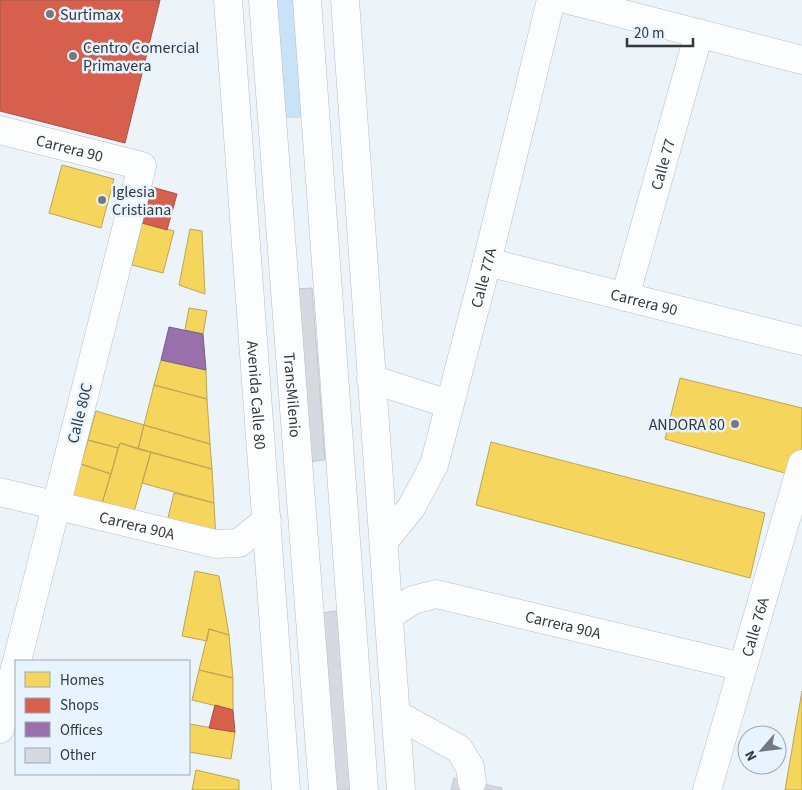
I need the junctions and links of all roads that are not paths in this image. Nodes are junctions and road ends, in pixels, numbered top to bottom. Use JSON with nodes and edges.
{"nodes":[{"id":1,"x":228,"y":0,"type":"edge"},
{"id":2,"x":263,"y":0,"type":"edge"},
{"id":3,"x":307,"y":0,"type":"edge"},
{"id":4,"x":345,"y":0,"type":"edge"},
{"id":5,"x":552,"y":0,"type":"edge"},
{"id":6,"x":569,"y":0,"type":"edge"},
{"id":7,"x":699,"y":33,"type":"junction"},
{"id":8,"x":802,"y":60,"type":"edge"},
{"id":9,"x":0,"y":130,"type":"edge"},
{"id":10,"x":142,"y":166,"type":"joint"},
{"id":11,"x":487,"y":262,"type":"junction"},
{"id":12,"x":625,"y":296,"type":"junction"},
{"id":13,"x":802,"y":340,"type":"edge"},
{"id":14,"x":371,"y":379,"type":"junction"},
{"id":15,"x":449,"y":404,"type":"junction"},
{"id":16,"x":802,"y":464,"type":"edge"},
{"id":17,"x":0,"y":492,"type":"edge"},
{"id":18,"x":56,"y":507,"type":"junction"},
{"id":19,"x":266,"y":520,"type":"junction"},
{"id":20,"x":384,"y":541,"type":"junction"},
{"id":21,"x":390,"y":615,"type":"junction"},
{"id":22,"x":18,"y":660,"type":"edge"},
{"id":23,"x":743,"y":666,"type":"junction"},
{"id":24,"x":15,"y":674,"type":"edge"},
{"id":25,"x":396,"y":714,"type":"junction"},
{"id":26,"x":0,"y":729,"type":"edge"},
{"id":27,"x":472,"y":782,"type":"dead end"},
{"id":28,"x":286,"y":790,"type":"edge"},
{"id":29,"x":323,"y":790,"type":"edge"},
{"id":30,"x":364,"y":790,"type":"edge"},
{"id":31,"x":402,"y":790,"type":"edge"},
{"id":32,"x":707,"y":790,"type":"edge"}],
"edges":[{"from":1,"to":19,"type":"main road","name":"Avenida Calle 80"},
{"from":2,"to":29,"type":"main road","name":"TransMilenio"},
{"from":3,"to":30,"type":"main road"},
{"from":4,"to":14,"type":"main road"},
{"from":5,"to":11,"type":"main road","name":"Calle 77A"},
{"from":6,"to":7,"type":"main road"},
{"from":7,"to":8,"type":"main road"},
{"from":7,"to":12,"type":"main road","name":"Calle 77"},
{"from":9,"to":10,"type":"main road","name":"Carrera 90"},
{"from":10,"to":18,"type":"main road","name":"Calle 80C"},
{"from":11,"to":12,"type":"main road","name":"Carrera 90"},
{"from":11,"to":15,"type":"main road","name":"Calle 77A"},
{"from":12,"to":13,"type":"main road","name":"Carrera 90"},
{"from":14,"to":15,"type":"main road"},
{"from":14,"to":20,"type":"main road"},
{"from":15,"to":20,"type":"main road","name":"Calle 77A"},
{"from":16,"to":23,"type":"main road","name":"Calle 76A"},
{"from":17,"to":18,"type":"main road","name":"Carrera 90A"},
{"from":18,"to":19,"type":"main road","name":"Carrera 90A"},
{"from":18,"to":22,"type":"main road","name":"Calle 80C"},
{"from":19,"to":28,"type":"main road","name":"Avenida Calle 80"},
{"from":20,"to":21,"type":"main road"},
{"from":21,"to":23,"type":"main road","name":"Carrera 90A"},
{"from":21,"to":25,"type":"main road"},
{"from":23,"to":32,"type":"main road","name":"Calle 76A"},
{"from":24,"to":26,"type":"main road","name":"Calle 80C"},
{"from":25,"to":27,"type":"main road"},
{"from":25,"to":31,"type":"main road"}]}
